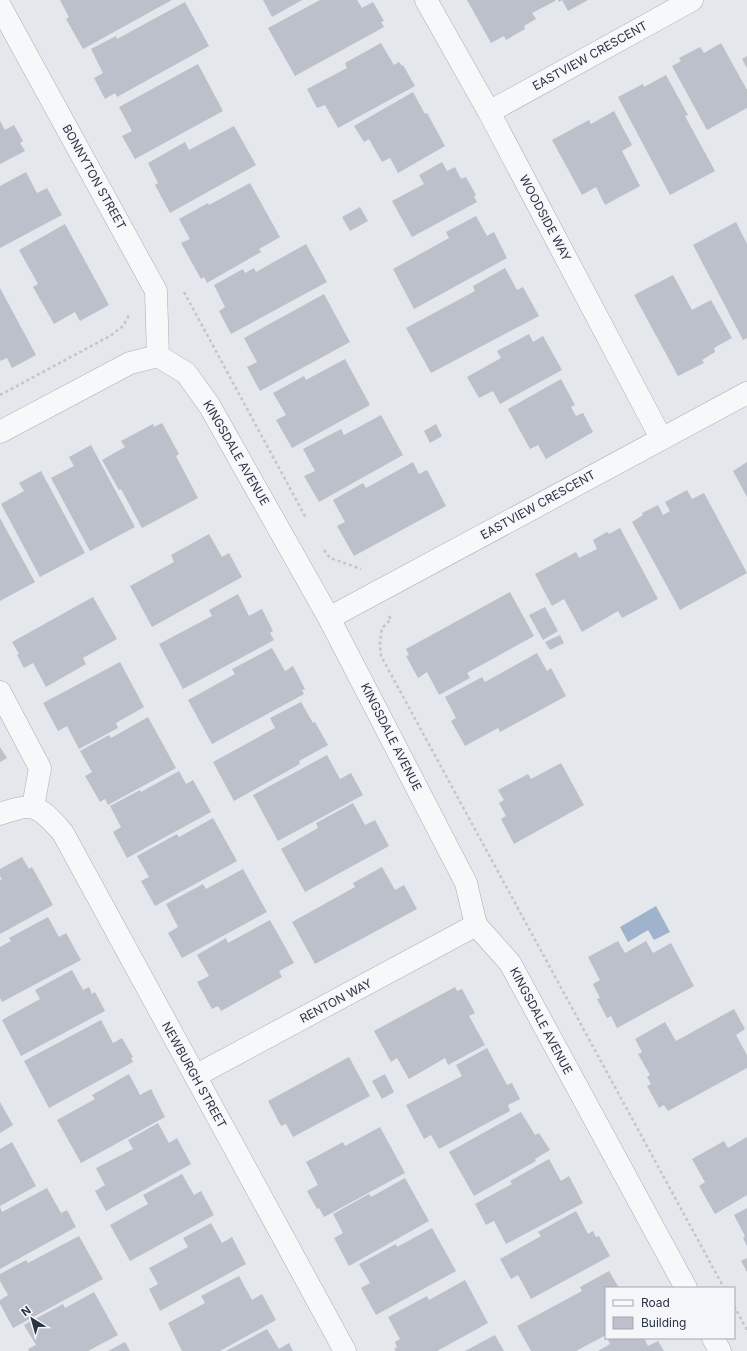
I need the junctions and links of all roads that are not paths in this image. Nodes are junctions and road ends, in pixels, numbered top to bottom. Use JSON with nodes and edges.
{"nodes":[{"id":1,"x":426,"y":0,"type":"edge"},
{"id":2,"x":692,"y":0,"type":"edge"},
{"id":3,"x":0,"y":6,"type":"edge"},
{"id":4,"x":489,"y":112,"type":"junction"},
{"id":5,"x":158,"y":356,"type":"junction"},
{"id":6,"x":747,"y":393,"type":"edge"},
{"id":7,"x":0,"y":432,"type":"edge"},
{"id":8,"x":661,"y":438,"type":"junction"},
{"id":9,"x":329,"y":618,"type":"junction"},
{"id":10,"x":0,"y":692,"type":"edge"},
{"id":11,"x":33,"y":807,"type":"junction"},
{"id":12,"x":0,"y":814,"type":"edge"},
{"id":13,"x":476,"y":925,"type":"junction"},
{"id":14,"x":195,"y":1076,"type":"junction"},
{"id":15,"x":685,"y":1287,"type":"edge"},
{"id":16,"x":714,"y":1339,"type":"edge"},
{"id":17,"x":345,"y":1351,"type":"edge"},
{"id":18,"x":720,"y":1351,"type":"edge"}],
"edges":[{"from":1,"to":4,"type":"street","name":"WOODSIDE WAY"},
{"from":2,"to":4,"type":"street","name":"EASTVIEW CRESCENT"},
{"from":3,"to":5,"type":"street","name":"BONNYTON STREET"},
{"from":4,"to":8,"type":"street","name":"WOODSIDE WAY"},
{"from":5,"to":7,"type":"street"},
{"from":5,"to":9,"type":"street","name":"KINGSDALE AVENUE"},
{"from":6,"to":8,"type":"street","name":"EASTVIEW CRESCENT"},
{"from":8,"to":9,"type":"street","name":"EASTVIEW CRESCENT"},
{"from":9,"to":13,"type":"street","name":"KINGSDALE AVENUE"},
{"from":10,"to":11,"type":"street"},
{"from":11,"to":12,"type":"street"},
{"from":11,"to":14,"type":"street","name":"NEWBURGH STREET"},
{"from":13,"to":14,"type":"street","name":"RENTON WAY"},
{"from":13,"to":15,"type":"street","name":"KINGSDALE AVENUE"},
{"from":14,"to":17,"type":"street","name":"NEWBURGH STREET"},
{"from":16,"to":18,"type":"street"}]}
